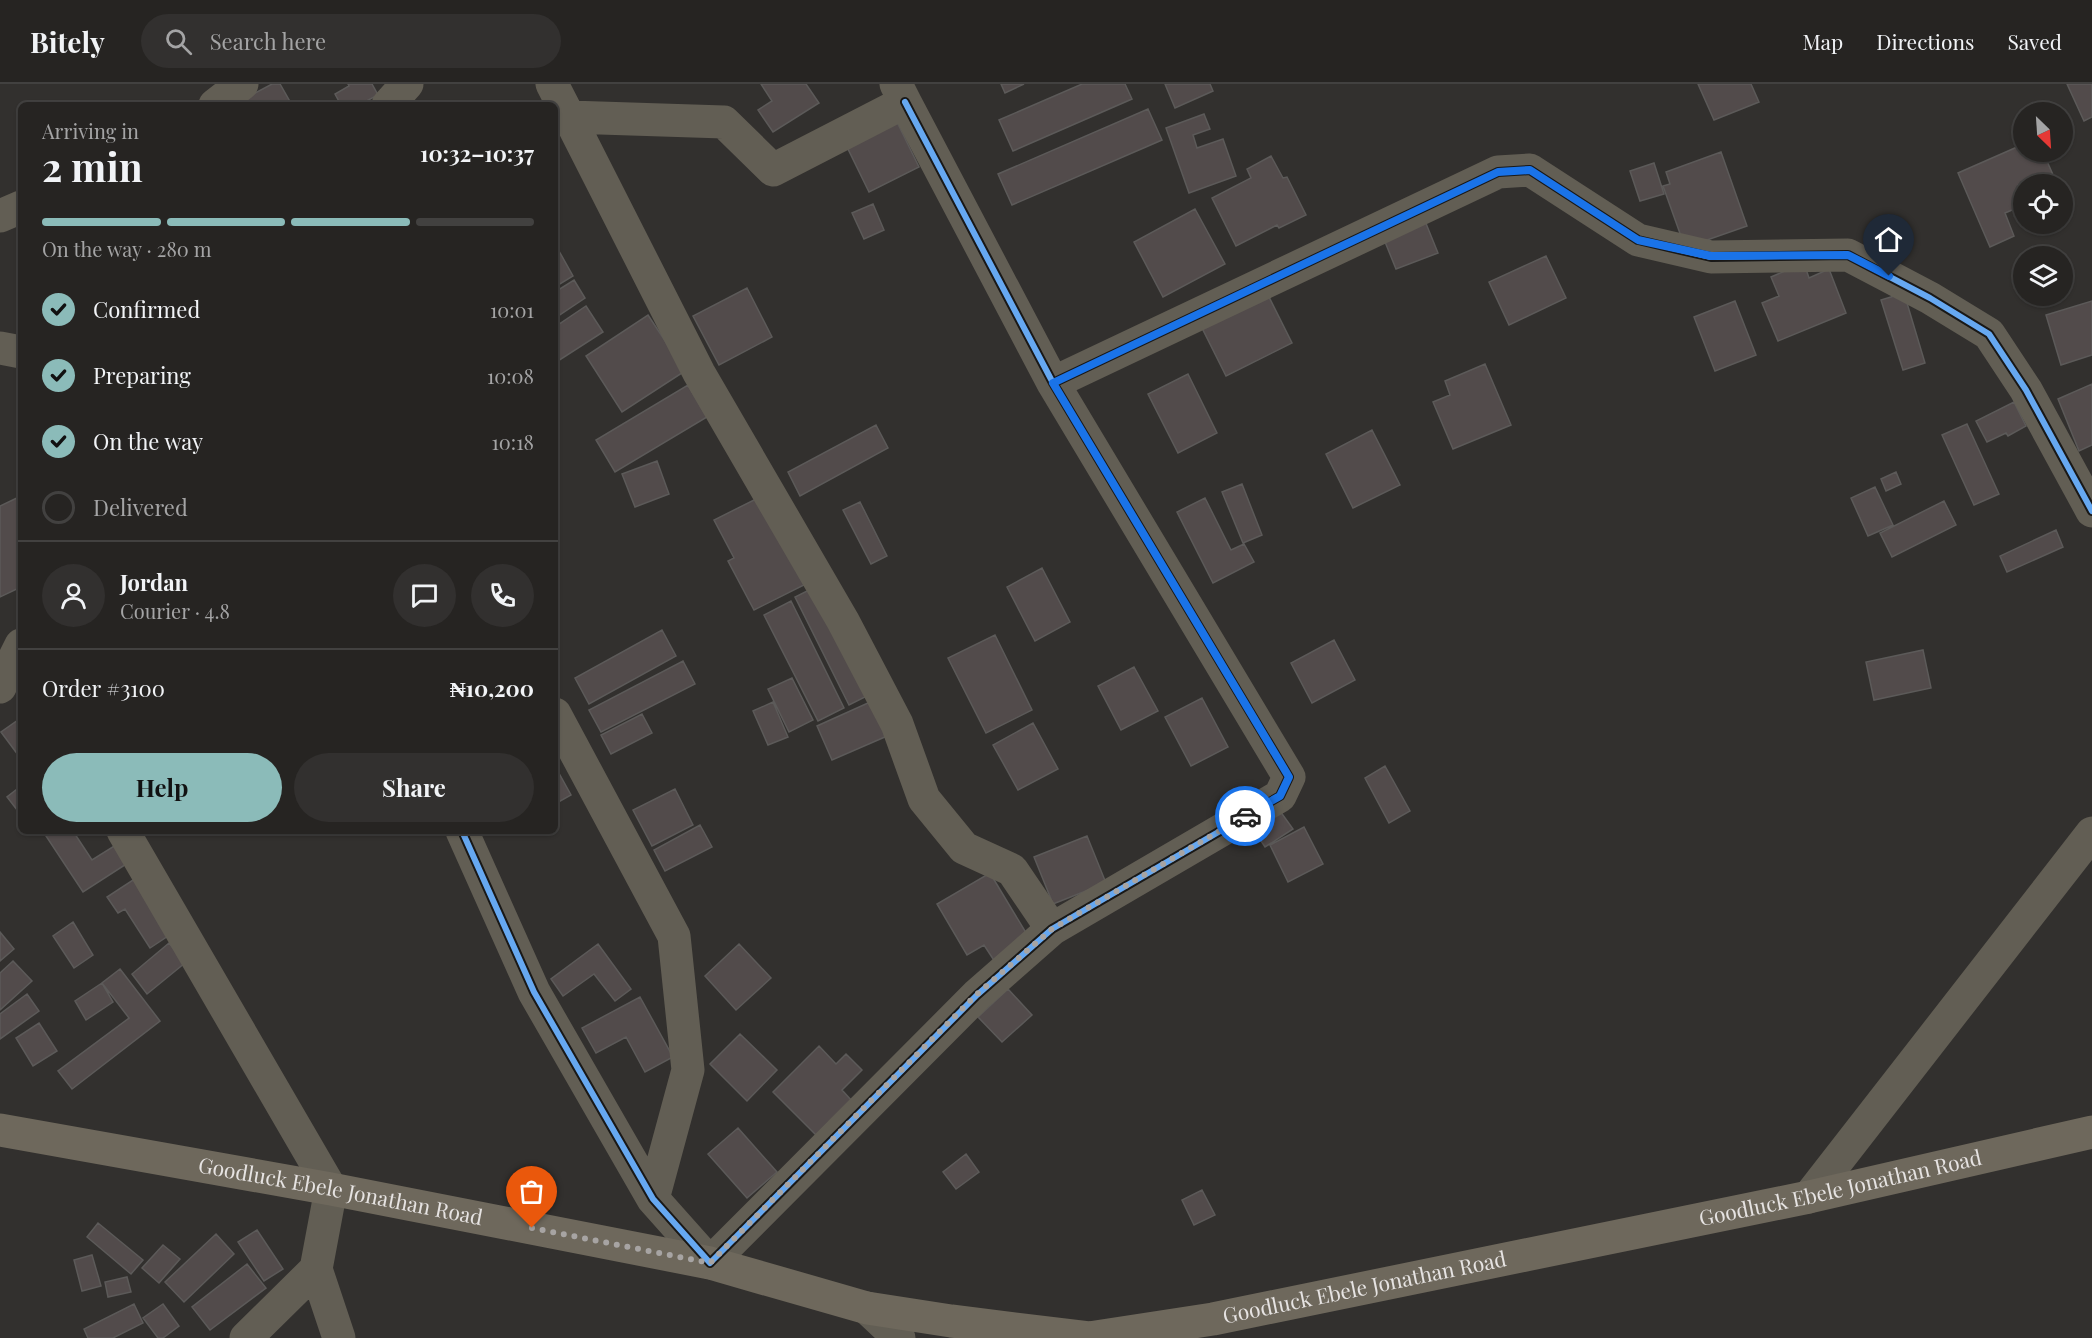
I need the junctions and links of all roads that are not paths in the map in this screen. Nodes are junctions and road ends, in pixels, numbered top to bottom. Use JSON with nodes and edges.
{"nodes":[{"id":1,"x":242,"y":84,"type":"edge"},
{"id":2,"x":407,"y":84,"type":"edge"},
{"id":3,"x":552,"y":84,"type":"edge"},
{"id":4,"x":900,"y":93,"type":"edge"},
{"id":5,"x":219,"y":102,"type":"edge"},
{"id":6,"x":391,"y":102,"type":"edge"},
{"id":7,"x":569,"y":117,"type":"junction"},
{"id":8,"x":18,"y":208,"type":"edge"},
{"id":9,"x":0,"y":216,"type":"edge"},
{"id":10,"x":0,"y":348,"type":"edge"},
{"id":11,"x":18,"y":351,"type":"edge"},
{"id":12,"x":1053,"y":383,"type":"junction"},
{"id":13,"x":2092,"y":511,"type":"edge"},
{"id":14,"x":18,"y":653,"type":"edge"},
{"id":15,"x":0,"y":687,"type":"edge"},
{"id":16,"x":558,"y":720,"type":"edge"},
{"id":17,"x":125,"y":834,"type":"edge"},
{"id":18,"x":463,"y":834,"type":"edge"},
{"id":19,"x":2092,"y":834,"type":"edge"},
{"id":20,"x":1052,"y":929,"type":"junction"},
{"id":21,"x":0,"y":1130,"type":"edge"},
{"id":22,"x":2092,"y":1132,"type":"edge"},
{"id":23,"x":331,"y":1189,"type":"junction"},
{"id":24,"x":1809,"y":1197,"type":"junction"},
{"id":25,"x":653,"y":1199,"type":"junction"},
{"id":26,"x":710,"y":1263,"type":"junction"},
{"id":27,"x":316,"y":1269,"type":"junction"},
{"id":28,"x":867,"y":1308,"type":"junction"},
{"id":29,"x":246,"y":1338,"type":"edge"},
{"id":30,"x":339,"y":1338,"type":"edge"},
{"id":31,"x":899,"y":1338,"type":"edge"}],
"edges":[{"from":1,"to":5,"type":"street"},
{"from":2,"to":6,"type":"street"},
{"from":3,"to":7,"type":"street"},
{"from":4,"to":7,"type":"street"},
{"from":4,"to":12,"type":"street"},
{"from":7,"to":20,"type":"street"},
{"from":8,"to":9,"type":"street"},
{"from":10,"to":11,"type":"street"},
{"from":12,"to":13,"type":"street"},
{"from":12,"to":20,"type":"street"},
{"from":14,"to":15,"type":"street"},
{"from":16,"to":25,"type":"street"},
{"from":17,"to":23,"type":"street"},
{"from":18,"to":25,"type":"street"},
{"from":19,"to":24,"type":"street"},
{"from":20,"to":26,"type":"street"},
{"from":21,"to":23,"type":"main road","name":"Goodluck Ebele Jonathan Road"},
{"from":22,"to":24,"type":"main road","name":"Goodluck Ebele Jonathan Road"},
{"from":23,"to":26,"type":"main road","name":"Goodluck Ebele Jonathan Road"},
{"from":23,"to":27,"type":"street"},
{"from":24,"to":28,"type":"main road","name":"Goodluck Ebele Jonathan Road"},
{"from":25,"to":26,"type":"street"},
{"from":26,"to":28,"type":"main road","name":"Goodluck Ebele Jonathan Road"},
{"from":27,"to":29,"type":"street"},
{"from":27,"to":30,"type":"street"},
{"from":28,"to":31,"type":"street"}]}
